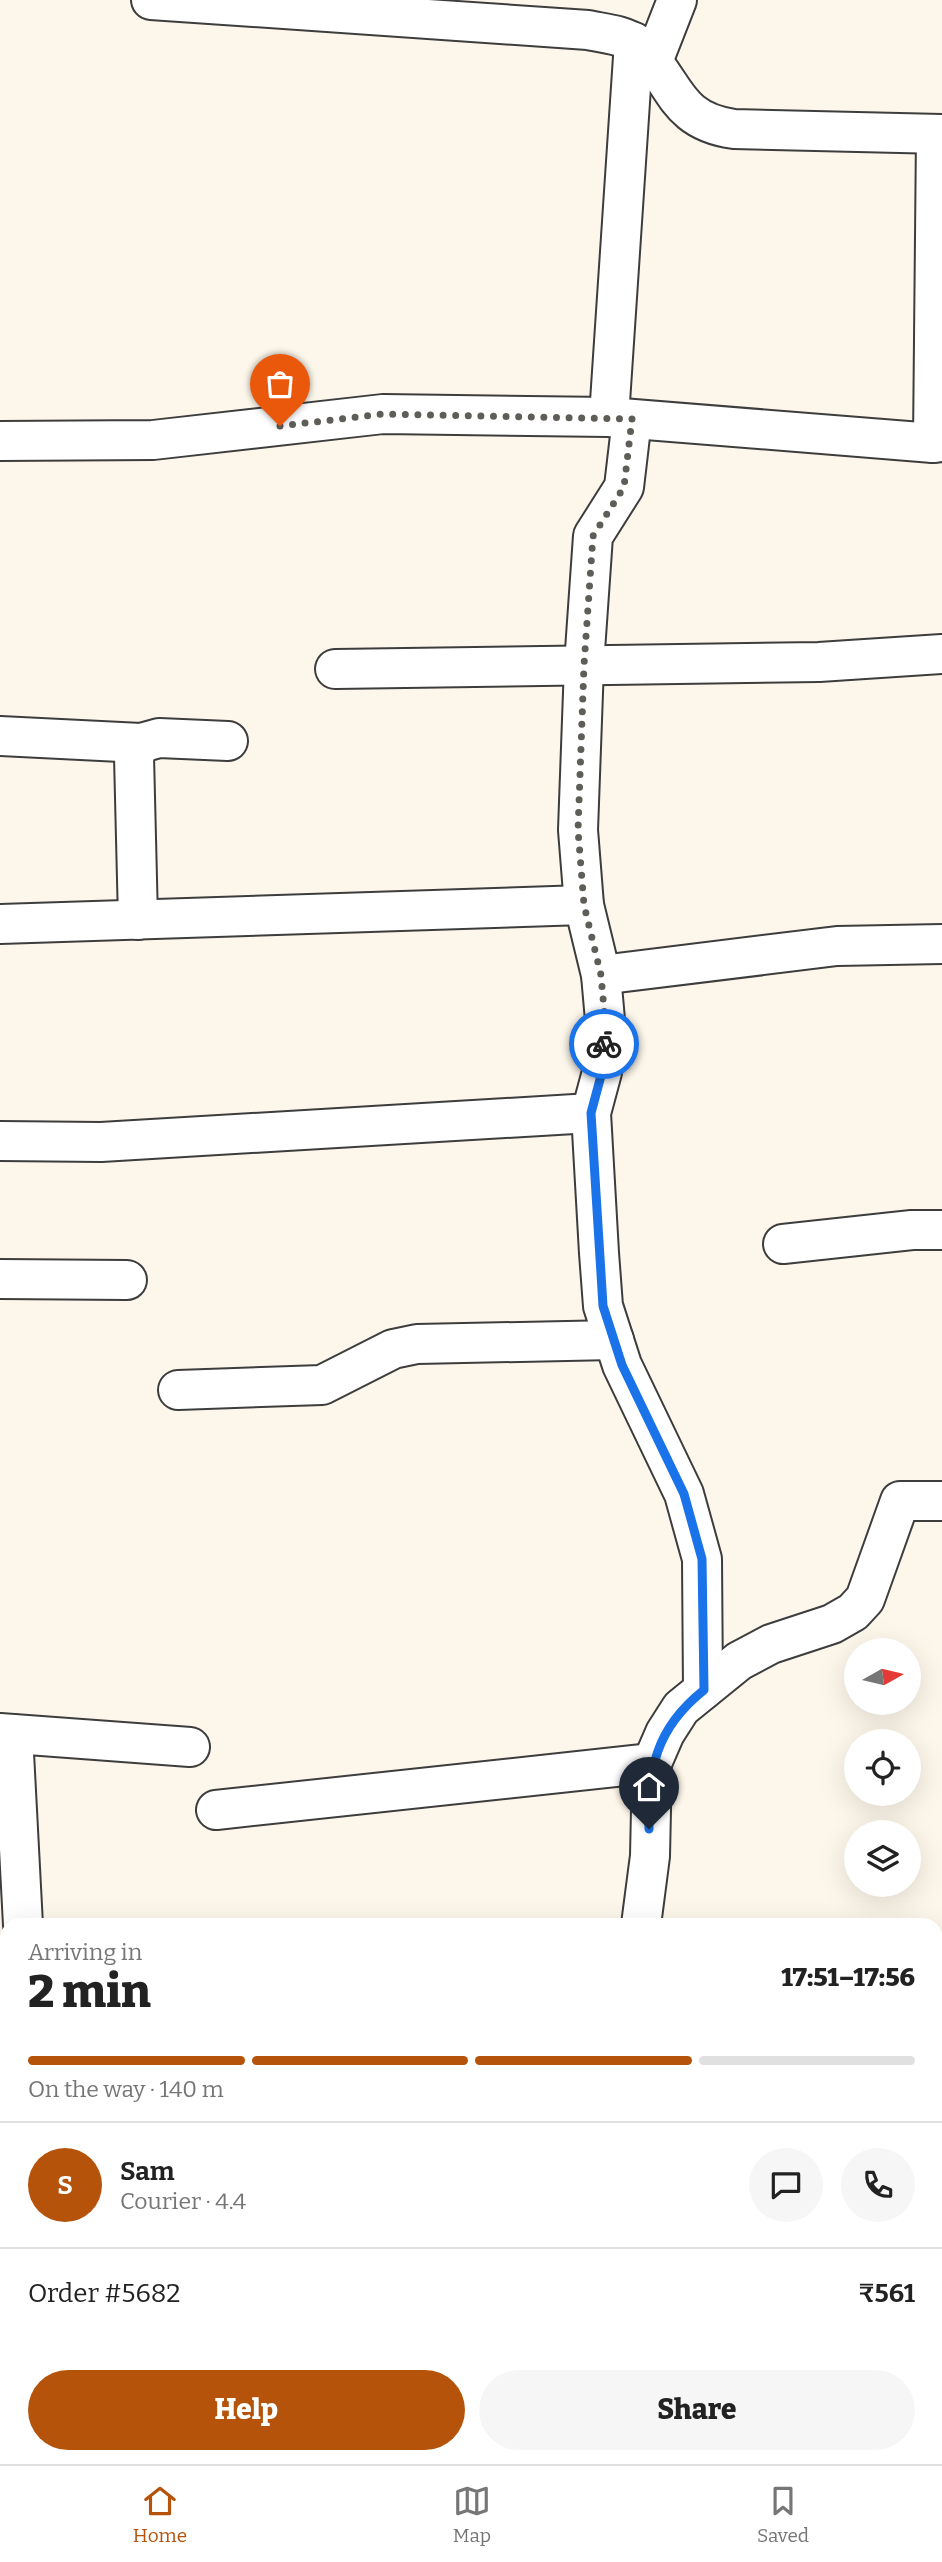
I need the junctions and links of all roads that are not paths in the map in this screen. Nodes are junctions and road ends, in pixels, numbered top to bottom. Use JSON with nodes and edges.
{"nodes":[{"id":1,"x":151,"y":0,"type":"edge"},
{"id":2,"x":677,"y":0,"type":"edge"},
{"id":3,"x":643,"y":53,"type":"junction"},
{"id":4,"x":939,"y":134,"type":"edge"},
{"id":5,"x":621,"y":418,"type":"junction"},
{"id":6,"x":0,"y":441,"type":"edge"},
{"id":7,"x":938,"y":443,"type":"edge"},
{"id":8,"x":942,"y":654,"type":"edge"},
{"id":9,"x":584,"y":665,"type":"junction"},
{"id":10,"x":335,"y":669,"type":"dead end"},
{"id":11,"x":0,"y":736,"type":"edge"},
{"id":12,"x":228,"y":741,"type":"dead end"},
{"id":13,"x":141,"y":743,"type":"junction"},
{"id":14,"x":584,"y":905,"type":"junction"},
{"id":15,"x":138,"y":919,"type":"junction"},
{"id":16,"x":0,"y":924,"type":"edge"},
{"id":17,"x":942,"y":944,"type":"edge"},
{"id":18,"x":601,"y":975,"type":"junction"},
{"id":19,"x":591,"y":1113,"type":"junction"},
{"id":20,"x":0,"y":1140,"type":"edge"},
{"id":21,"x":942,"y":1230,"type":"edge"},
{"id":22,"x":783,"y":1244,"type":"dead end"},
{"id":23,"x":0,"y":1279,"type":"edge"},
{"id":24,"x":127,"y":1280,"type":"dead end"},
{"id":25,"x":614,"y":1340,"type":"junction"},
{"id":26,"x":178,"y":1390,"type":"dead end"},
{"id":27,"x":942,"y":1501,"type":"edge"},
{"id":28,"x":704,"y":1690,"type":"junction"},
{"id":29,"x":6,"y":1733,"type":"edge"},
{"id":30,"x":190,"y":1747,"type":"dead end"},
{"id":31,"x":652,"y":1763,"type":"junction"},
{"id":32,"x":216,"y":1810,"type":"dead end"},
{"id":33,"x":22,"y":1918,"type":"edge"},
{"id":34,"x":642,"y":1918,"type":"edge"}],
"edges":[{"from":1,"to":3,"type":"street"},
{"from":2,"to":3,"type":"street"},
{"from":3,"to":4,"type":"street"},
{"from":3,"to":5,"type":"street"},
{"from":4,"to":7,"type":"street"},
{"from":5,"to":6,"type":"street"},
{"from":5,"to":7,"type":"street"},
{"from":5,"to":9,"type":"street"},
{"from":8,"to":9,"type":"street"},
{"from":9,"to":10,"type":"street"},
{"from":9,"to":14,"type":"street"},
{"from":11,"to":13,"type":"street"},
{"from":12,"to":13,"type":"street"},
{"from":13,"to":15,"type":"street"},
{"from":14,"to":15,"type":"street"},
{"from":14,"to":18,"type":"street"},
{"from":15,"to":16,"type":"street"},
{"from":17,"to":18,"type":"street"},
{"from":18,"to":19,"type":"street"},
{"from":19,"to":20,"type":"street"},
{"from":19,"to":25,"type":"street"},
{"from":21,"to":22,"type":"street"},
{"from":23,"to":24,"type":"street"},
{"from":25,"to":26,"type":"street"},
{"from":25,"to":28,"type":"street"},
{"from":27,"to":28,"type":"street"},
{"from":28,"to":31,"type":"street"},
{"from":29,"to":30,"type":"street"},
{"from":29,"to":33,"type":"street"},
{"from":31,"to":32,"type":"street"},
{"from":31,"to":34,"type":"street"}]}
